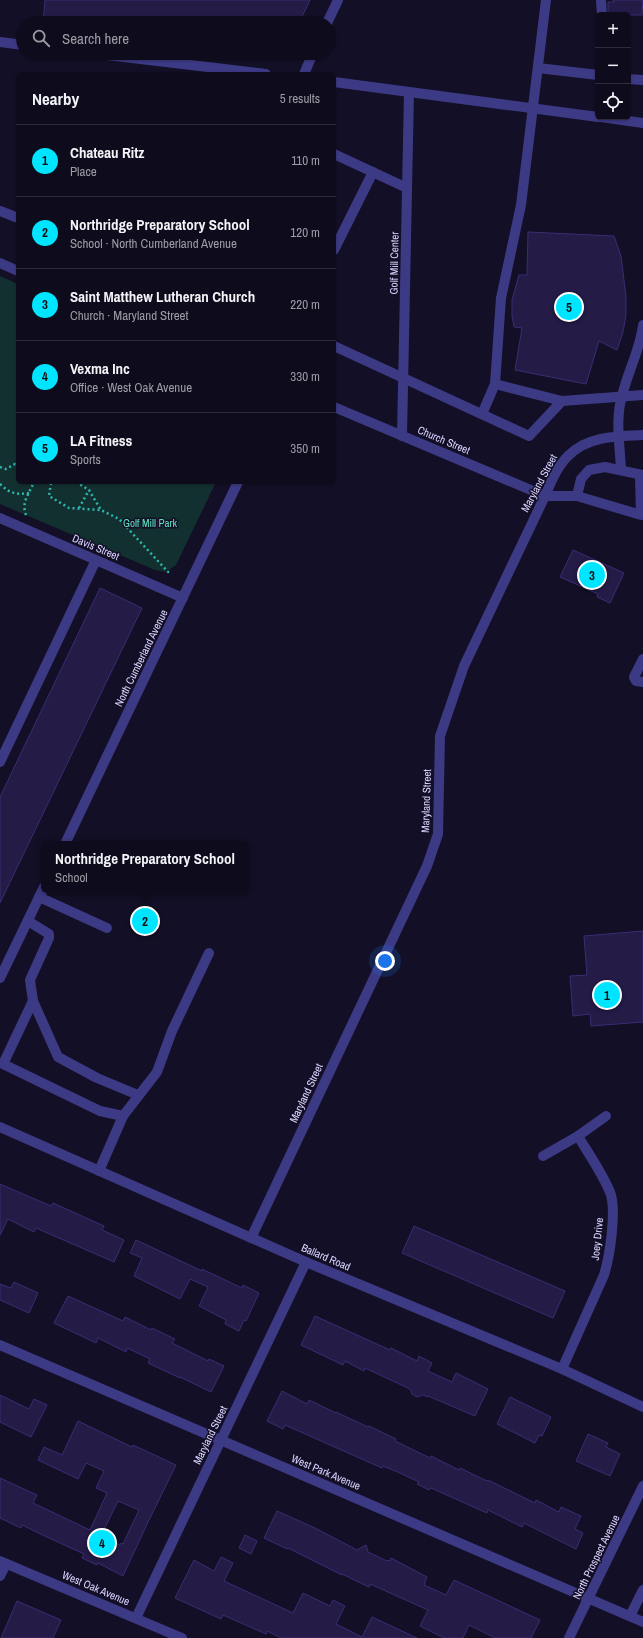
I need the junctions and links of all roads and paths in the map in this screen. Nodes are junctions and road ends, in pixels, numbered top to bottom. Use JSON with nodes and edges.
{"nodes":[{"id":1,"x":338,"y":0,"type":"edge"},
{"id":2,"x":546,"y":0,"type":"edge"},
{"id":3,"x":601,"y":0,"type":"edge"},
{"id":4,"x":602,"y":12,"type":"edge"},
{"id":5,"x":330,"y":16,"type":"edge"},
{"id":6,"x":0,"y":42,"type":"edge"},
{"id":7,"x":16,"y":44,"type":"edge"},
{"id":8,"x":143,"y":60,"type":"edge"},
{"id":9,"x":311,"y":60,"type":"edge"},
{"id":10,"x":538,"y":68,"type":"junction"},
{"id":11,"x":233,"y":72,"type":"edge"},
{"id":12,"x":305,"y":72,"type":"edge"},
{"id":13,"x":595,"y":75,"type":"edge"},
{"id":14,"x":631,"y":79,"type":"edge"},
{"id":15,"x":643,"y":80,"type":"edge"},
{"id":16,"x":336,"y":82,"type":"edge"},
{"id":17,"x":409,"y":92,"type":"junction"},
{"id":18,"x":533,"y":108,"type":"junction"},
{"id":19,"x":595,"y":116,"type":"edge"},
{"id":20,"x":621,"y":120,"type":"edge"},
{"id":21,"x":643,"y":123,"type":"edge"},
{"id":22,"x":336,"y":155,"type":"edge"},
{"id":23,"x":373,"y":172,"type":"junction"},
{"id":24,"x":407,"y":188,"type":"junction"},
{"id":25,"x":0,"y":210,"type":"edge"},
{"id":26,"x":16,"y":217,"type":"edge"},
{"id":27,"x":336,"y":246,"type":"edge"},
{"id":28,"x":0,"y":263,"type":"edge"},
{"id":29,"x":16,"y":270,"type":"edge"},
{"id":30,"x":643,"y":325,"type":"edge"},
{"id":31,"x":336,"y":347,"type":"edge"},
{"id":32,"x":403,"y":378,"type":"junction"},
{"id":33,"x":495,"y":384,"type":"junction"},
{"id":34,"x":643,"y":395,"type":"edge"},
{"id":35,"x":621,"y":397,"type":"junction"},
{"id":36,"x":562,"y":401,"type":"junction"},
{"id":37,"x":336,"y":408,"type":"edge"},
{"id":38,"x":482,"y":414,"type":"junction"},
{"id":39,"x":643,"y":435,"type":"edge"},
{"id":40,"x":402,"y":436,"type":"junction"},
{"id":41,"x":619,"y":436,"type":"junction"},
{"id":42,"x":16,"y":464,"type":"edge"},
{"id":43,"x":0,"y":468,"type":"edge"},
{"id":44,"x":621,"y":470,"type":"junction"},
{"id":45,"x":642,"y":475,"type":"edge"},
{"id":46,"x":0,"y":484,"type":"edge"},
{"id":47,"x":33,"y":484,"type":"edge"},
{"id":48,"x":51,"y":484,"type":"edge"},
{"id":49,"x":79,"y":484,"type":"edge"},
{"id":50,"x":237,"y":484,"type":"edge"},
{"id":51,"x":89,"y":490,"type":"junction"},
{"id":52,"x":29,"y":493,"type":"junction"},
{"id":53,"x":545,"y":496,"type":"junction"},
{"id":54,"x":577,"y":496,"type":"junction"},
{"id":55,"x":78,"y":509,"type":"junction"},
{"id":56,"x":101,"y":510,"type":"junction"},
{"id":57,"x":26,"y":515,"type":"dead end"},
{"id":58,"x":0,"y":518,"type":"edge"},
{"id":59,"x":96,"y":560,"type":"junction"},
{"id":60,"x":170,"y":574,"type":"dead end"},
{"id":61,"x":183,"y":598,"type":"junction"},
{"id":62,"x":643,"y":658,"type":"edge"},
{"id":63,"x":643,"y":682,"type":"edge"},
{"id":64,"x":0,"y":762,"type":"edge"},
{"id":65,"x":66,"y":841,"type":"edge"},
{"id":66,"x":41,"y":893,"type":"edge"},
{"id":67,"x":39,"y":897,"type":"junction"},
{"id":68,"x":28,"y":921,"type":"junction"},
{"id":69,"x":107,"y":928,"type":"dead end"},
{"id":70,"x":209,"y":953,"type":"dead end"},
{"id":71,"x":0,"y":978,"type":"edge"},
{"id":72,"x":33,"y":1001,"type":"junction"},
{"id":73,"x":138,"y":1095,"type":"junction"},
{"id":74,"x":123,"y":1116,"type":"junction"},
{"id":75,"x":606,"y":1116,"type":"dead end"},
{"id":76,"x":0,"y":1127,"type":"edge"},
{"id":77,"x":578,"y":1136,"type":"junction"},
{"id":78,"x":543,"y":1156,"type":"dead end"},
{"id":79,"x":99,"y":1171,"type":"junction"},
{"id":80,"x":251,"y":1238,"type":"junction"},
{"id":81,"x":306,"y":1262,"type":"junction"},
{"id":82,"x":0,"y":1345,"type":"edge"},
{"id":83,"x":562,"y":1369,"type":"junction"},
{"id":84,"x":643,"y":1406,"type":"edge"},
{"id":85,"x":221,"y":1440,"type":"junction"},
{"id":86,"x":643,"y":1486,"type":"edge"},
{"id":87,"x":3,"y":1562,"type":"edge"},
{"id":88,"x":0,"y":1576,"type":"edge"},
{"id":89,"x":643,"y":1590,"type":"edge"},
{"id":90,"x":589,"y":1598,"type":"junction"},
{"id":91,"x":630,"y":1616,"type":"junction"},
{"id":92,"x":136,"y":1618,"type":"junction"},
{"id":93,"x":643,"y":1622,"type":"edge"},
{"id":94,"x":182,"y":1638,"type":"edge"},
{"id":95,"x":569,"y":1638,"type":"edge"}],
"edges":[{"from":1,"to":5,"type":"street"},
{"from":2,"to":10,"type":"street"},
{"from":3,"to":4,"type":"street"},
{"from":6,"to":7,"type":"street"},
{"from":8,"to":11,"type":"street"},
{"from":9,"to":12,"type":"street"},
{"from":10,"to":13,"type":"street"},
{"from":10,"to":18,"type":"street"},
{"from":14,"to":15,"type":"street"},
{"from":16,"to":17,"type":"street"},
{"from":17,"to":18,"type":"street"},
{"from":17,"to":24,"type":"street","name":"Golf Mill Center"},
{"from":18,"to":19,"type":"street"},
{"from":18,"to":33,"type":"street"},
{"from":20,"to":21,"type":"street"},
{"from":22,"to":23,"type":"street"},
{"from":23,"to":24,"type":"street"},
{"from":23,"to":27,"type":"street"},
{"from":24,"to":32,"type":"street","name":"Golf Mill Center"},
{"from":25,"to":26,"type":"street"},
{"from":28,"to":29,"type":"street"},
{"from":30,"to":35,"type":"street"},
{"from":31,"to":32,"type":"street"},
{"from":32,"to":38,"type":"street"},
{"from":32,"to":40,"type":"street","name":"Golf Mill Center"},
{"from":33,"to":36,"type":"street"},
{"from":33,"to":38,"type":"street"},
{"from":34,"to":35,"type":"street"},
{"from":35,"to":36,"type":"street"},
{"from":35,"to":41,"type":"street"},
{"from":36,"to":38,"type":"street"},
{"from":37,"to":40,"type":"street","name":"Church Street"},
{"from":39,"to":41,"type":"street","name":"Maryland Street"},
{"from":40,"to":53,"type":"street","name":"Church Street"},
{"from":41,"to":44,"type":"street"},
{"from":41,"to":53,"type":"street","name":"Maryland Street"},
{"from":42,"to":43,"type":"path"},
{"from":44,"to":45,"type":"street"},
{"from":44,"to":54,"type":"street"},
{"from":45,"to":54,"type":"street"},
{"from":46,"to":52,"type":"path"},
{"from":47,"to":52,"type":"path"},
{"from":48,"to":55,"type":"path"},
{"from":49,"to":51,"type":"path"},
{"from":50,"to":61,"type":"street","name":"North Cumberland Avenue"},
{"from":51,"to":55,"type":"path"},
{"from":51,"to":56,"type":"path"},
{"from":52,"to":57,"type":"path"},
{"from":53,"to":54,"type":"street"},
{"from":53,"to":80,"type":"street","name":"Maryland Street"},
{"from":55,"to":56,"type":"path"},
{"from":56,"to":60,"type":"path"},
{"from":58,"to":59,"type":"street","name":"Davis Street"},
{"from":59,"to":61,"type":"street","name":"Davis Street"},
{"from":59,"to":64,"type":"street"},
{"from":61,"to":65,"type":"street","name":"North Cumberland Avenue"},
{"from":62,"to":63,"type":"street"},
{"from":66,"to":67,"type":"street"},
{"from":67,"to":68,"type":"street"},
{"from":67,"to":69,"type":"street"},
{"from":68,"to":71,"type":"street"},
{"from":68,"to":72,"type":"street"},
{"from":70,"to":73,"type":"street"},
{"from":72,"to":73,"type":"street"},
{"from":72,"to":74,"type":"street"},
{"from":73,"to":74,"type":"street"},
{"from":74,"to":79,"type":"street"},
{"from":75,"to":77,"type":"street"},
{"from":76,"to":79,"type":"street","name":"Ballard Road"},
{"from":77,"to":78,"type":"street"},
{"from":77,"to":83,"type":"street","name":"Joey Drive"},
{"from":79,"to":80,"type":"street","name":"Ballard Road"},
{"from":80,"to":81,"type":"street","name":"Ballard Road"},
{"from":81,"to":83,"type":"street","name":"Ballard Road"},
{"from":81,"to":85,"type":"street","name":"Maryland Street"},
{"from":82,"to":85,"type":"street","name":"West Park Avenue"},
{"from":83,"to":84,"type":"street","name":"Ballard Road"},
{"from":85,"to":90,"type":"street","name":"West Park Avenue"},
{"from":85,"to":92,"type":"street","name":"Maryland Street"},
{"from":86,"to":90,"type":"street","name":"North Prospect Avenue"},
{"from":87,"to":88,"type":"street"},
{"from":87,"to":92,"type":"street","name":"West Oak Avenue"},
{"from":89,"to":91,"type":"street"},
{"from":90,"to":91,"type":"street","name":"West Park Avenue"},
{"from":90,"to":95,"type":"street","name":"North Prospect Avenue"},
{"from":91,"to":93,"type":"street","name":"West Park Avenue"},
{"from":92,"to":94,"type":"street","name":"West Oak Avenue"}]}
